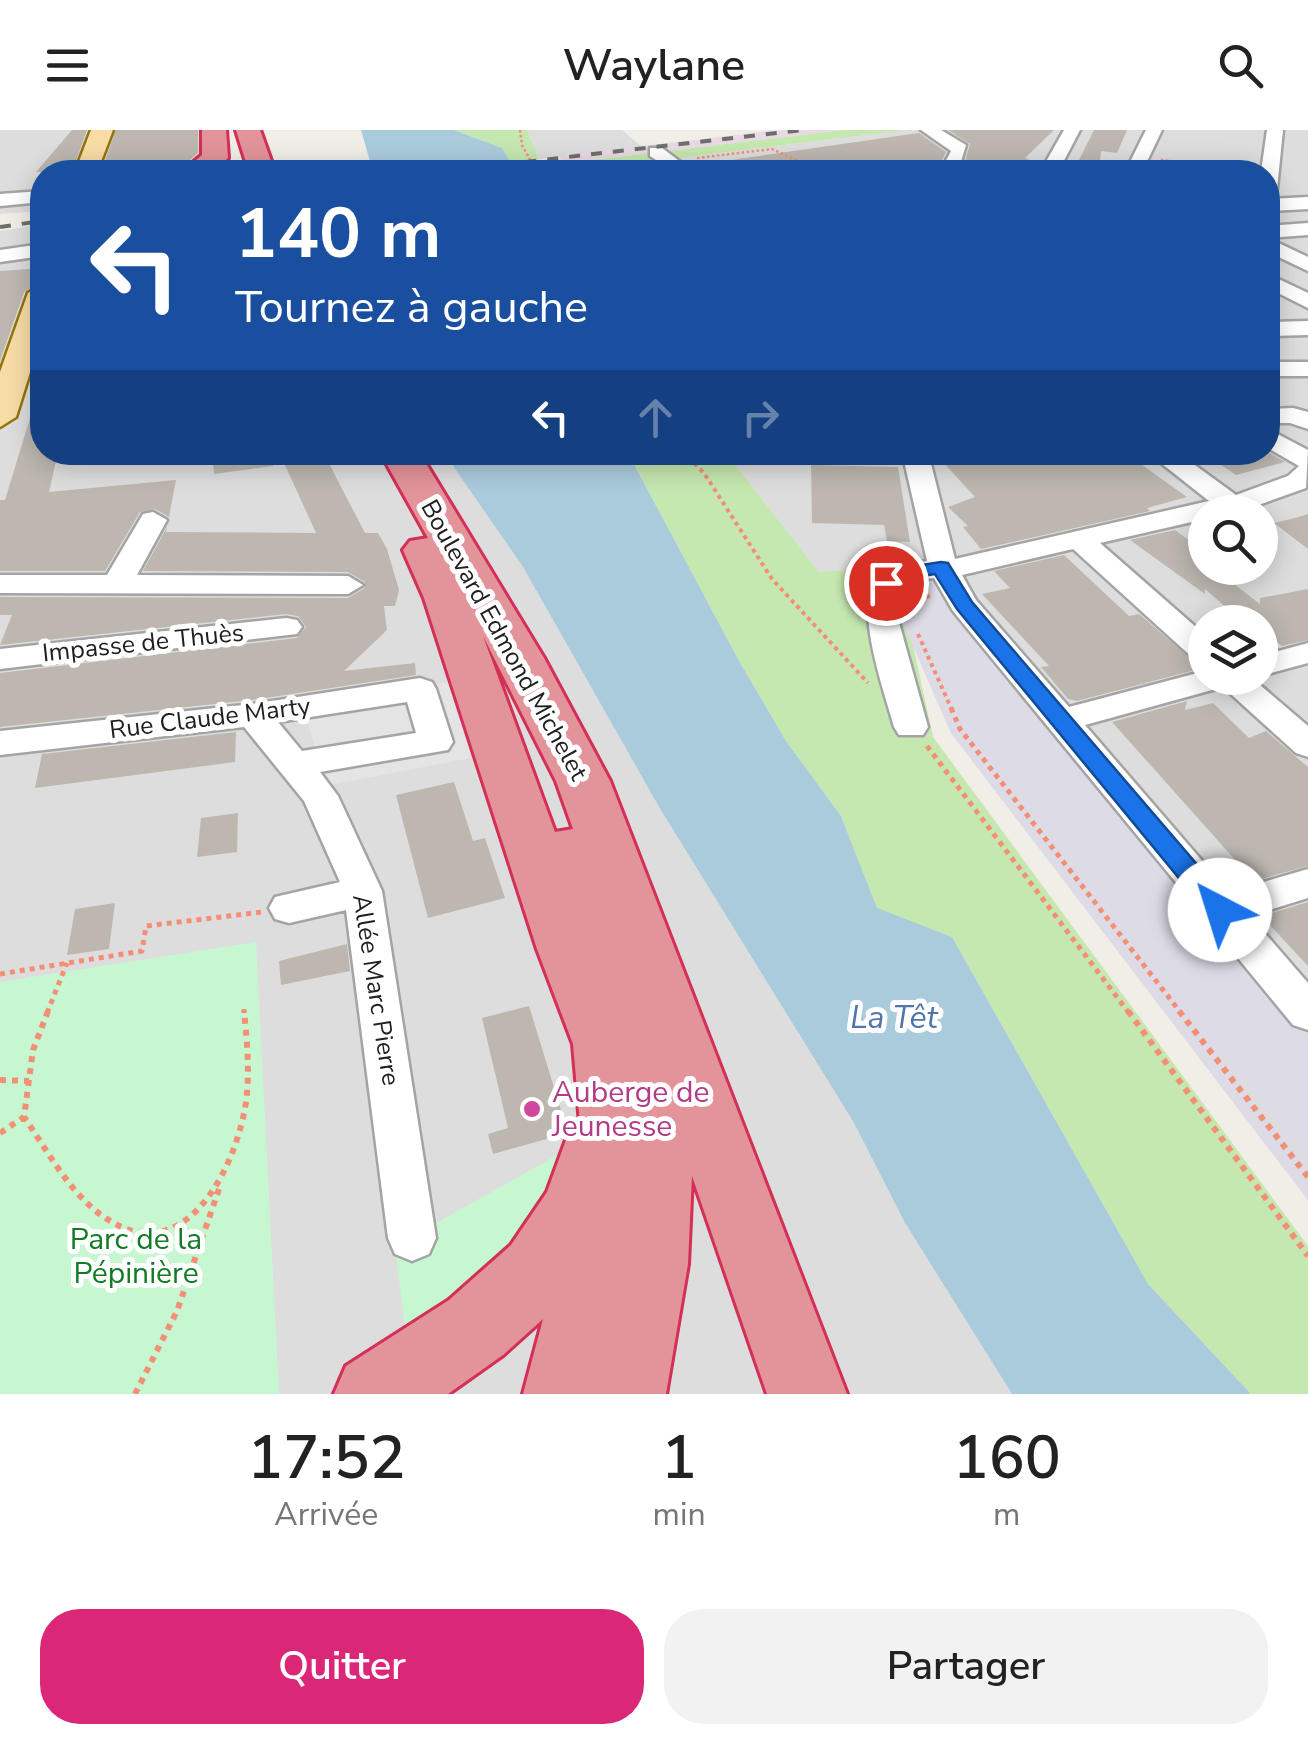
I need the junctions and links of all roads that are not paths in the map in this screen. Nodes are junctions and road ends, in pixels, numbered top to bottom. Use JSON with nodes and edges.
{"nodes":[{"id":1,"x":102,"y":130,"type":"edge"},
{"id":2,"x":214,"y":130,"type":"edge"},
{"id":3,"x":227,"y":130,"type":"edge"},
{"id":4,"x":248,"y":130,"type":"edge"},
{"id":5,"x":258,"y":130,"type":"edge"},
{"id":6,"x":1072,"y":130,"type":"edge"},
{"id":7,"x":1154,"y":130,"type":"edge"},
{"id":8,"x":1275,"y":130,"type":"edge"},
{"id":9,"x":932,"y":132,"type":"edge"},
{"id":10,"x":656,"y":151,"type":"road end"},
{"id":11,"x":91,"y":160,"type":"edge"},
{"id":12,"x":212,"y":160,"type":"edge"},
{"id":13,"x":231,"y":160,"type":"edge"},
{"id":14,"x":259,"y":160,"type":"edge"},
{"id":15,"x":262,"y":160,"type":"edge"},
{"id":16,"x":668,"y":160,"type":"edge"},
{"id":17,"x":955,"y":160,"type":"edge"},
{"id":18,"x":1056,"y":160,"type":"edge"},
{"id":19,"x":1141,"y":160,"type":"edge"},
{"id":20,"x":1273,"y":160,"type":"edge"},
{"id":21,"x":1280,"y":197,"type":"edge"},
{"id":22,"x":30,"y":198,"type":"edge"},
{"id":23,"x":0,"y":200,"type":"edge"},
{"id":24,"x":1308,"y":201,"type":"edge"},
{"id":25,"x":1308,"y":229,"type":"edge"},
{"id":26,"x":1280,"y":231,"type":"edge"},
{"id":27,"x":1280,"y":251,"type":"edge"},
{"id":28,"x":30,"y":252,"type":"edge"},
{"id":29,"x":0,"y":256,"type":"edge"},
{"id":30,"x":30,"y":260,"type":"edge"},
{"id":31,"x":0,"y":264,"type":"edge"},
{"id":32,"x":1308,"y":266,"type":"edge"},
{"id":33,"x":1280,"y":282,"type":"edge"},
{"id":34,"x":1305,"y":293,"type":"edge"},
{"id":35,"x":30,"y":318,"type":"edge"},
{"id":36,"x":1308,"y":328,"type":"edge"},
{"id":37,"x":1280,"y":329,"type":"edge"},
{"id":38,"x":1308,"y":340,"type":"edge"},
{"id":39,"x":1280,"y":341,"type":"edge"},
{"id":40,"x":11,"y":357,"type":"edge"},
{"id":41,"x":1308,"y":368,"type":"edge"},
{"id":42,"x":1280,"y":369,"type":"edge"},
{"id":43,"x":1280,"y":416,"type":"edge"},
{"id":44,"x":0,"y":417,"type":"edge"},
{"id":45,"x":1308,"y":420,"type":"edge"},
{"id":46,"x":1280,"y":444,"type":"edge"},
{"id":47,"x":1308,"y":461,"type":"edge"},
{"id":48,"x":379,"y":465,"type":"edge"},
{"id":49,"x":917,"y":465,"type":"edge"},
{"id":50,"x":1178,"y":465,"type":"edge"},
{"id":51,"x":1308,"y":472,"type":"edge"},
{"id":52,"x":412,"y":473,"type":"edge"},
{"id":53,"x":1219,"y":495,"type":"edge"},
{"id":54,"x":1256,"y":495,"type":"edge"},
{"id":55,"x":1188,"y":514,"type":"edge"},
{"id":56,"x":152,"y":520,"type":"dead end"},
{"id":57,"x":1082,"y":542,"type":"junction"},
{"id":58,"x":945,"y":575,"type":"junction"},
{"id":59,"x":0,"y":584,"type":"edge"},
{"id":60,"x":117,"y":584,"type":"junction"},
{"id":61,"x":348,"y":586,"type":"dead end"},
{"id":62,"x":286,"y":627,"type":"dead end"},
{"id":63,"x":1188,"y":637,"type":"edge"},
{"id":64,"x":1308,"y":653,"type":"edge"},
{"id":65,"x":0,"y":659,"type":"edge"},
{"id":66,"x":1278,"y":661,"type":"edge"},
{"id":67,"x":1188,"y":686,"type":"edge"},
{"id":68,"x":1252,"y":695,"type":"edge"},
{"id":69,"x":252,"y":715,"type":"junction"},
{"id":70,"x":1060,"y":721,"type":"junction"},
{"id":71,"x":911,"y":726,"type":"road end"},
{"id":72,"x":0,"y":743,"type":"edge"},
{"id":73,"x":1308,"y":745,"type":"edge"},
{"id":74,"x":294,"y":764,"type":"junction"},
{"id":75,"x":1308,"y":883,"type":"edge"},
{"id":76,"x":363,"y":890,"type":"junction"},
{"id":77,"x":290,"y":908,"type":"road end"},
{"id":78,"x":1220,"y":910,"type":"junction"},
{"id":79,"x":567,"y":948,"type":"junction"},
{"id":80,"x":1308,"y":1013,"type":"edge"},
{"id":81,"x":412,"y":1238,"type":"dead end"},
{"id":82,"x":597,"y":1384,"type":"edge"},
{"id":83,"x":374,"y":1394,"type":"edge"},
{"id":84,"x":807,"y":1394,"type":"edge"}],
"edges":[{"from":1,"to":11,"type":"main road"},
{"from":2,"to":12,"type":"highway"},
{"from":3,"to":13,"type":"highway"},
{"from":4,"to":14,"type":"highway"},
{"from":5,"to":15,"type":"highway"},
{"from":6,"to":18,"type":"street"},
{"from":7,"to":19,"type":"street"},
{"from":8,"to":20,"type":"street"},
{"from":9,"to":17,"type":"street"},
{"from":10,"to":16,"type":"street"},
{"from":21,"to":24,"type":"street"},
{"from":22,"to":23,"type":"street"},
{"from":25,"to":26,"type":"street"},
{"from":27,"to":32,"type":"street"},
{"from":28,"to":29,"type":"street"},
{"from":30,"to":31,"type":"street"},
{"from":33,"to":34,"type":"street"},
{"from":35,"to":40,"type":"main road"},
{"from":36,"to":37,"type":"street"},
{"from":38,"to":39,"type":"street"},
{"from":40,"to":44,"type":"main road"},
{"from":41,"to":42,"type":"street"},
{"from":43,"to":45,"type":"street"},
{"from":46,"to":47,"type":"street"},
{"from":48,"to":79,"type":"highway","name":"Boulevard Edmond Michelet"},
{"from":49,"to":58,"type":"street"},
{"from":50,"to":53,"type":"street"},
{"from":51,"to":54,"type":"street"},
{"from":52,"to":82,"type":"highway"},
{"from":52,"to":84,"type":"highway","name":"Boulevard Edmond Michelet"},
{"from":55,"to":57,"type":"street"},
{"from":56,"to":60,"type":"street"},
{"from":57,"to":58,"type":"street"},
{"from":57,"to":63,"type":"street"},
{"from":58,"to":70,"type":"street"},
{"from":58,"to":71,"type":"street"},
{"from":59,"to":60,"type":"street"},
{"from":60,"to":61,"type":"street"},
{"from":62,"to":65,"type":"street","name":"Impasse de Thuès"},
{"from":64,"to":66,"type":"street"},
{"from":67,"to":70,"type":"street"},
{"from":68,"to":73,"type":"street"},
{"from":69,"to":72,"type":"street","name":"Rue Claude Marty"},
{"from":69,"to":74,"type":"street","name":"Allée Marc Pierre"},
{"from":69,"to":74,"type":"street","name":"Rue Claude Marty"},
{"from":70,"to":78,"type":"street"},
{"from":74,"to":76,"type":"street","name":"Allée Marc Pierre"},
{"from":75,"to":78,"type":"street"},
{"from":76,"to":77,"type":"street"},
{"from":76,"to":81,"type":"street","name":"Allée Marc Pierre"},
{"from":78,"to":80,"type":"street"},
{"from":79,"to":82,"type":"highway"},
{"from":79,"to":83,"type":"highway"}]}
